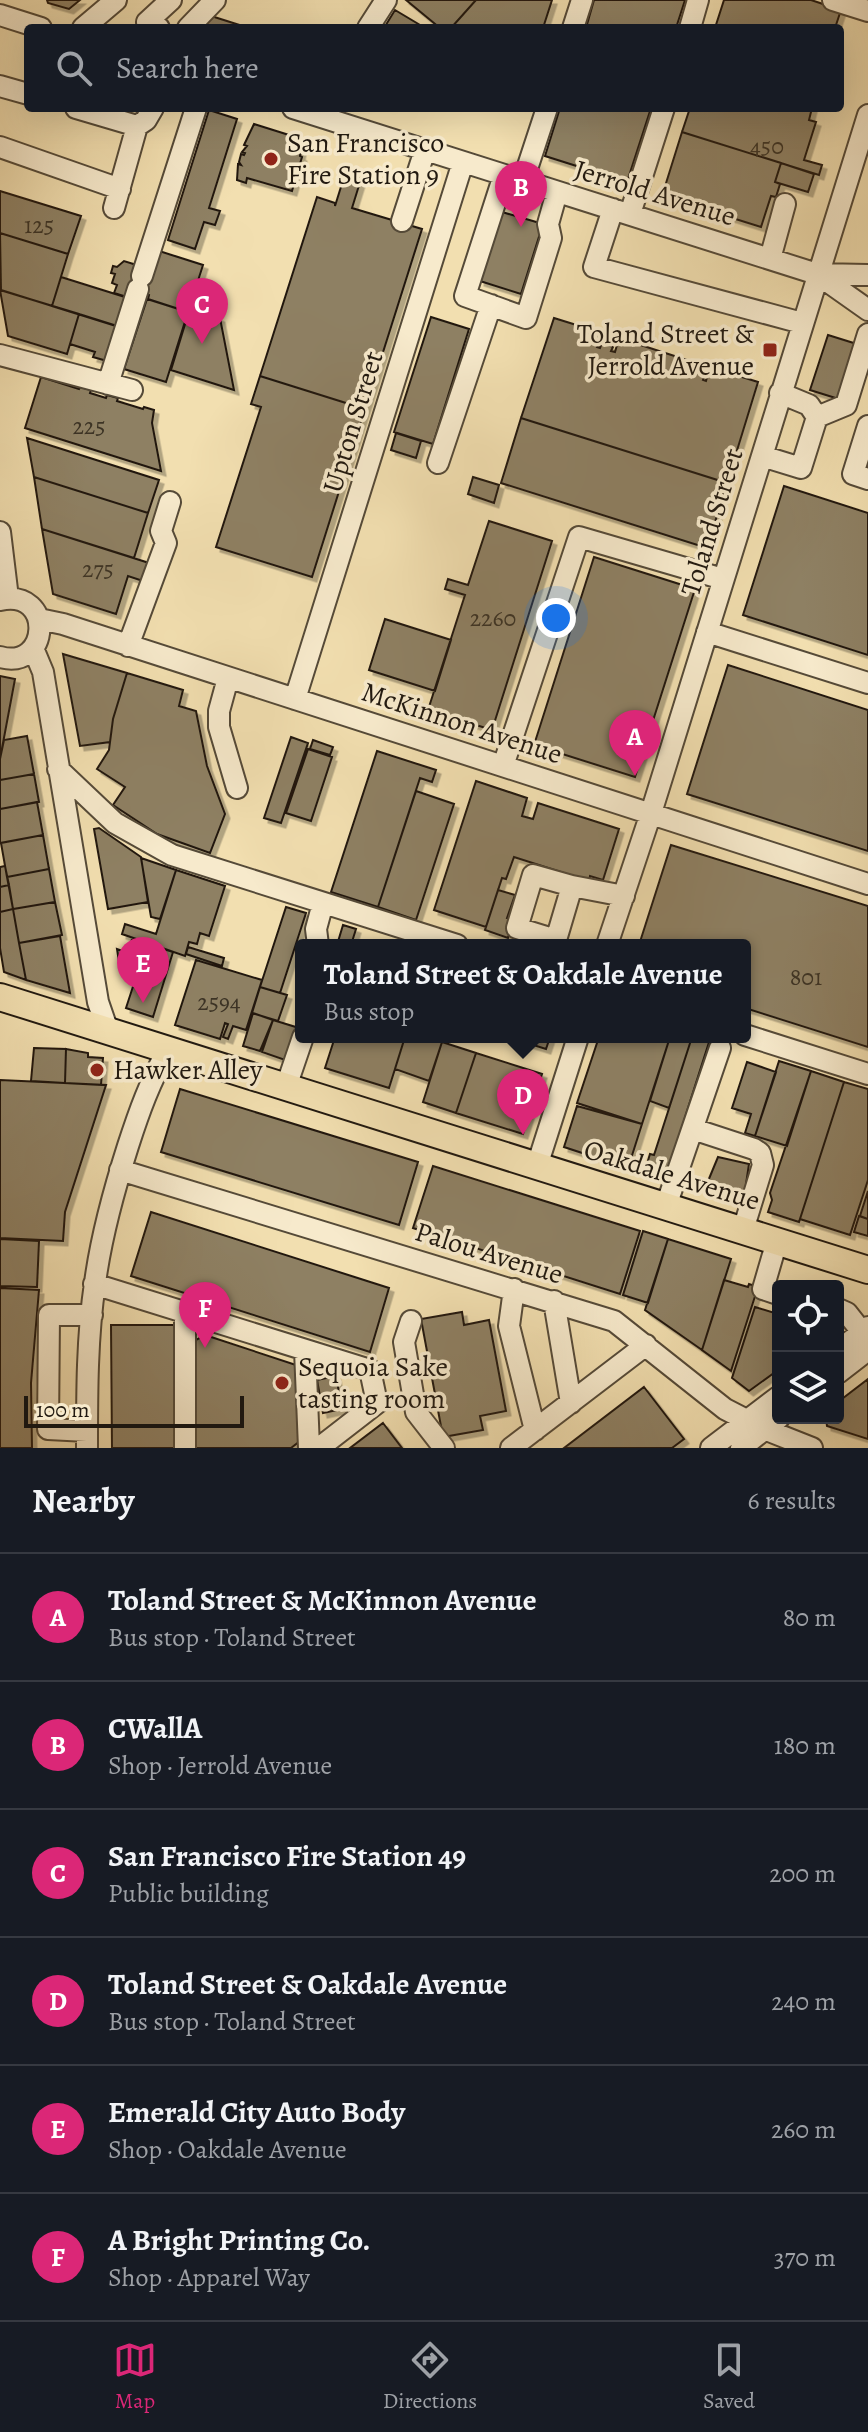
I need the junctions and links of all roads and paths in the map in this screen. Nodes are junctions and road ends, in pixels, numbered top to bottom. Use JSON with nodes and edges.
{"nodes":[{"id":1,"x":116,"y":0,"type":"edge"},
{"id":2,"x":171,"y":0,"type":"edge"},
{"id":3,"x":215,"y":0,"type":"edge"},
{"id":4,"x":386,"y":0,"type":"edge"},
{"id":5,"x":582,"y":0,"type":"edge"},
{"id":6,"x":698,"y":0,"type":"edge"},
{"id":7,"x":833,"y":0,"type":"edge"},
{"id":8,"x":868,"y":11,"type":"edge"},
{"id":9,"x":0,"y":15,"type":"edge"},
{"id":10,"x":28,"y":24,"type":"edge"},
{"id":11,"x":88,"y":24,"type":"edge"},
{"id":12,"x":151,"y":24,"type":"edge"},
{"id":13,"x":192,"y":24,"type":"edge"},
{"id":14,"x":371,"y":24,"type":"edge"},
{"id":15,"x":574,"y":24,"type":"edge"},
{"id":16,"x":691,"y":24,"type":"edge"},
{"id":17,"x":0,"y":86,"type":"edge"},
{"id":18,"x":24,"y":93,"type":"edge"},
{"id":19,"x":90,"y":112,"type":"edge"},
{"id":20,"x":151,"y":112,"type":"edge"},
{"id":21,"x":195,"y":112,"type":"edge"},
{"id":22,"x":321,"y":112,"type":"edge"},
{"id":23,"x":545,"y":112,"type":"edge"},
{"id":24,"x":662,"y":112,"type":"edge"},
{"id":25,"x":868,"y":115,"type":"edge"},
{"id":26,"x":137,"y":126,"type":"junction"},
{"id":27,"x":0,"y":147,"type":"edge"},
{"id":28,"x":425,"y":150,"type":"junction"},
{"id":29,"x":463,"y":162,"type":"junction"},
{"id":30,"x":514,"y":178,"type":"junction"},
{"id":31,"x":557,"y":192,"type":"junction"},
{"id":32,"x":785,"y":204,"type":"dead end"},
{"id":33,"x":622,"y":212,"type":"junction"},
{"id":34,"x":402,"y":221,"type":"dead end"},
{"id":35,"x":770,"y":259,"type":"junction"},
{"id":36,"x":817,"y":274,"type":"junction"},
{"id":37,"x":868,"y":275,"type":"edge"},
{"id":38,"x":491,"y":305,"type":"junction"},
{"id":39,"x":868,"y":310,"type":"edge"},
{"id":40,"x":802,"y":323,"type":"junction"},
{"id":41,"x":868,"y":334,"type":"edge"},
{"id":42,"x":0,"y":355,"type":"edge"},
{"id":43,"x":108,"y":384,"type":"junction"},
{"id":44,"x":132,"y":390,"type":"dead end"},
{"id":45,"x":780,"y":393,"type":"junction"},
{"id":46,"x":817,"y":417,"type":"junction"},
{"id":47,"x":868,"y":426,"type":"edge"},
{"id":48,"x":762,"y":456,"type":"junction"},
{"id":49,"x":438,"y":463,"type":"dead end"},
{"id":50,"x":860,"y":477,"type":"edge"},
{"id":51,"x":170,"y":502,"type":"dead end"},
{"id":52,"x":0,"y":532,"type":"edge"},
{"id":53,"x":723,"y":579,"type":"junction"},
{"id":54,"x":4,"y":599,"type":"edge"},
{"id":55,"x":39,"y":619,"type":"junction"},
{"id":56,"x":707,"y":632,"type":"junction"},
{"id":57,"x":128,"y":646,"type":"junction"},
{"id":58,"x":33,"y":648,"type":"junction"},
{"id":59,"x":0,"y":657,"type":"edge"},
{"id":60,"x":228,"y":678,"type":"junction"},
{"id":61,"x":868,"y":683,"type":"edge"},
{"id":62,"x":295,"y":699,"type":"junction"},
{"id":63,"x":503,"y":766,"type":"junction"},
{"id":64,"x":58,"y":769,"type":"junction"},
{"id":65,"x":237,"y":788,"type":"dead end"},
{"id":66,"x":651,"y":813,"type":"junction"},
{"id":67,"x":868,"y":884,"type":"edge"},
{"id":68,"x":572,"y":886,"type":"dead end"},
{"id":69,"x":624,"y":896,"type":"junction"},
{"id":70,"x":323,"y":903,"type":"junction"},
{"id":71,"x":317,"y":939,"type":"edge"},
{"id":72,"x":438,"y":939,"type":"edge"},
{"id":73,"x":609,"y":939,"type":"edge"},
{"id":74,"x":0,"y":997,"type":"edge"},
{"id":75,"x":108,"y":1031,"type":"junction"},
{"id":76,"x":751,"y":1037,"type":"edge"},
{"id":77,"x":301,"y":1043,"type":"edge"},
{"id":78,"x":576,"y":1043,"type":"edge"},
{"id":79,"x":720,"y":1048,"type":"dead end"},
{"id":80,"x":168,"y":1050,"type":"junction"},
{"id":81,"x":868,"y":1074,"type":"edge"},
{"id":82,"x":286,"y":1087,"type":"junction"},
{"id":83,"x":693,"y":1129,"type":"junction"},
{"id":84,"x":537,"y":1166,"type":"junction"},
{"id":85,"x":120,"y":1170,"type":"junction"},
{"id":86,"x":666,"y":1206,"type":"junction"},
{"id":87,"x":743,"y":1230,"type":"junction"},
{"id":88,"x":777,"y":1241,"type":"junction"},
{"id":89,"x":857,"y":1266,"type":"edge"},
{"id":90,"x":94,"y":1284,"type":"junction"},
{"id":91,"x":514,"y":1289,"type":"junction"},
{"id":92,"x":868,"y":1289,"type":"edge"},
{"id":93,"x":772,"y":1292,"type":"edge"},
{"id":94,"x":554,"y":1301,"type":"junction"},
{"id":95,"x":185,"y":1312,"type":"junction"},
{"id":96,"x":844,"y":1312,"type":"edge"},
{"id":97,"x":92,"y":1315,"type":"junction"},
{"id":98,"x":411,"y":1321,"type":"dead end"},
{"id":99,"x":866,"y":1337,"type":"edge"},
{"id":100,"x":646,"y":1345,"type":"junction"},
{"id":101,"x":844,"y":1348,"type":"edge"},
{"id":102,"x":305,"y":1350,"type":"junction"},
{"id":103,"x":844,"y":1365,"type":"edge"},
{"id":104,"x":571,"y":1403,"type":"junction"},
{"id":105,"x":763,"y":1423,"type":"edge"},
{"id":106,"x":535,"y":1430,"type":"junction"},
{"id":107,"x":49,"y":1438,"type":"edge"},
{"id":108,"x":87,"y":1440,"type":"edge"},
{"id":109,"x":185,"y":1448,"type":"edge"},
{"id":110,"x":309,"y":1448,"type":"edge"},
{"id":111,"x":319,"y":1448,"type":"edge"},
{"id":112,"x":444,"y":1448,"type":"edge"},
{"id":113,"x":511,"y":1448,"type":"edge"},
{"id":114,"x":711,"y":1448,"type":"edge"},
{"id":115,"x":741,"y":1448,"type":"edge"},
{"id":116,"x":812,"y":1448,"type":"edge"}],
"edges":[{"from":1,"to":11,"type":"street"},
{"from":2,"to":12,"type":"street"},
{"from":3,"to":13,"type":"street"},
{"from":4,"to":14,"type":"street"},
{"from":5,"to":15,"type":"street"},
{"from":6,"to":16,"type":"street"},
{"from":7,"to":8,"type":"street"},
{"from":9,"to":10,"type":"street"},
{"from":17,"to":18,"type":"street"},
{"from":19,"to":26,"type":"street"},
{"from":20,"to":26,"type":"street"},
{"from":21,"to":43,"type":"street"},
{"from":22,"to":28,"type":"street","name":"Jerrold Avenue"},
{"from":23,"to":30,"type":"street"},
{"from":24,"to":33,"type":"street"},
{"from":25,"to":36,"type":"street","name":"Toland Street"},
{"from":26,"to":27,"type":"street"},
{"from":28,"to":29,"type":"street","name":"Jerrold Avenue"},
{"from":28,"to":34,"type":"street"},
{"from":29,"to":30,"type":"street","name":"Jerrold Avenue"},
{"from":29,"to":62,"type":"street","name":"Upton Street"},
{"from":30,"to":31,"type":"street","name":"Jerrold Avenue"},
{"from":30,"to":38,"type":"street"},
{"from":31,"to":33,"type":"street","name":"Jerrold Avenue"},
{"from":31,"to":38,"type":"street"},
{"from":32,"to":35,"type":"street"},
{"from":33,"to":35,"type":"street","name":"Jerrold Avenue"},
{"from":33,"to":40,"type":"street"},
{"from":35,"to":36,"type":"street","name":"Jerrold Avenue"},
{"from":36,"to":37,"type":"street","name":"Jerrold Avenue"},
{"from":36,"to":39,"type":"street","name":"Jerrold Avenue"},
{"from":36,"to":40,"type":"street","name":"Toland Street"},
{"from":38,"to":49,"type":"street"},
{"from":40,"to":45,"type":"street","name":"Toland Street"},
{"from":41,"to":46,"type":"street"},
{"from":42,"to":43,"type":"street"},
{"from":43,"to":44,"type":"street"},
{"from":45,"to":46,"type":"street"},
{"from":45,"to":48,"type":"street","name":"Toland Street"},
{"from":46,"to":48,"type":"street"},
{"from":47,"to":50,"type":"street"},
{"from":48,"to":53,"type":"street","name":"Toland Street"},
{"from":51,"to":57,"type":"street"},
{"from":52,"to":54,"type":"street"},
{"from":53,"to":56,"type":"street","name":"Toland Street"},
{"from":53,"to":63,"type":"street"},
{"from":54,"to":55,"type":"street","name":"McKinnon Avenue"},
{"from":55,"to":57,"type":"street","name":"McKinnon Avenue"},
{"from":55,"to":58,"type":"street"},
{"from":56,"to":61,"type":"street"},
{"from":56,"to":66,"type":"street","name":"Toland Street"},
{"from":57,"to":60,"type":"street","name":"McKinnon Avenue"},
{"from":58,"to":59,"type":"street"},
{"from":58,"to":64,"type":"street"},
{"from":60,"to":62,"type":"street","name":"McKinnon Avenue"},
{"from":60,"to":65,"type":"street"},
{"from":62,"to":63,"type":"street","name":"McKinnon Avenue"},
{"from":63,"to":66,"type":"street","name":"McKinnon Avenue"},
{"from":64,"to":70,"type":"street"},
{"from":64,"to":75,"type":"street"},
{"from":66,"to":67,"type":"street","name":"McKinnon Avenue"},
{"from":66,"to":69,"type":"street","name":"Toland Street"},
{"from":68,"to":69,"type":"street"},
{"from":69,"to":73,"type":"street","name":"Toland Street"},
{"from":70,"to":71,"type":"street"},
{"from":70,"to":72,"type":"street"},
{"from":74,"to":75,"type":"main road","name":"Oakdale Avenue"},
{"from":75,"to":80,"type":"main road","name":"Oakdale Avenue"},
{"from":76,"to":81,"type":"street"},
{"from":77,"to":82,"type":"street"},
{"from":78,"to":84,"type":"street"},
{"from":79,"to":83,"type":"street"},
{"from":80,"to":82,"type":"main road","name":"Oakdale Avenue"},
{"from":80,"to":85,"type":"street"},
{"from":82,"to":84,"type":"main road","name":"Oakdale Avenue"},
{"from":83,"to":86,"type":"street"},
{"from":83,"to":87,"type":"street"},
{"from":84,"to":86,"type":"main road","name":"Oakdale Avenue"},
{"from":85,"to":90,"type":"street"},
{"from":85,"to":91,"type":"street","name":"Palou Avenue"},
{"from":86,"to":87,"type":"main road","name":"Oakdale Avenue"},
{"from":87,"to":88,"type":"main road","name":"Oakdale Avenue"},
{"from":88,"to":89,"type":"main road","name":"Oakdale Avenue"},
{"from":88,"to":93,"type":"street"},
{"from":89,"to":92,"type":"main road"},
{"from":90,"to":95,"type":"street"},
{"from":90,"to":97,"type":"street"},
{"from":91,"to":94,"type":"street","name":"Palou Avenue"},
{"from":91,"to":106,"type":"street"},
{"from":94,"to":100,"type":"street","name":"Palou Avenue"},
{"from":94,"to":104,"type":"street"},
{"from":95,"to":102,"type":"street"},
{"from":95,"to":109,"type":"street"},
{"from":96,"to":99,"type":"street"},
{"from":97,"to":107,"type":"street"},
{"from":97,"to":108,"type":"street"},
{"from":98,"to":112,"type":"street"},
{"from":99,"to":101,"type":"street"},
{"from":99,"to":103,"type":"street"},
{"from":100,"to":104,"type":"street"},
{"from":100,"to":105,"type":"street","name":"Palou Avenue"},
{"from":102,"to":110,"type":"street"},
{"from":102,"to":111,"type":"street"},
{"from":104,"to":106,"type":"street"},
{"from":105,"to":114,"type":"street"},
{"from":105,"to":115,"type":"street"},
{"from":105,"to":116,"type":"street","name":"Palou Avenue"},
{"from":106,"to":113,"type":"street"},
{"from":107,"to":108,"type":"street"}]}
